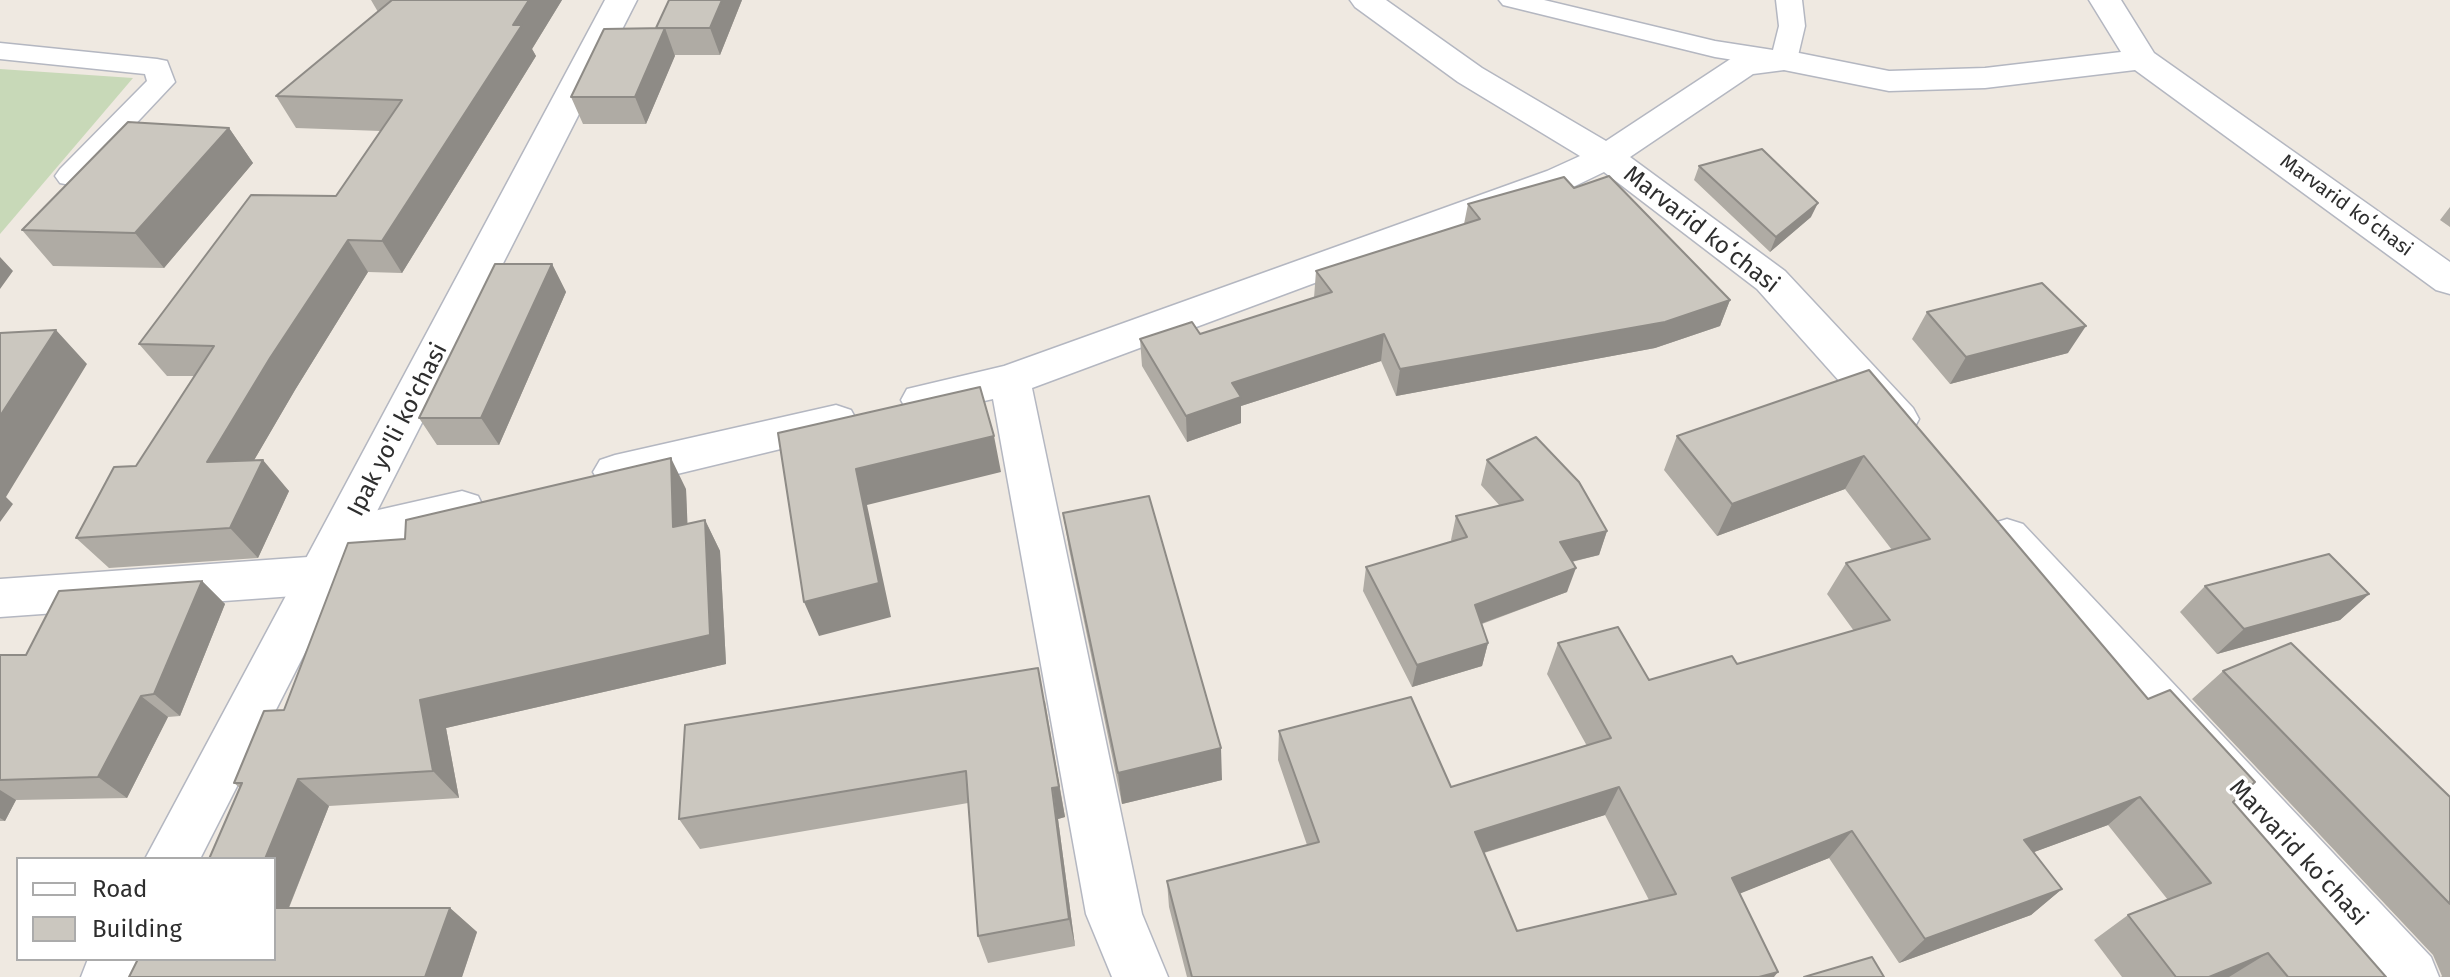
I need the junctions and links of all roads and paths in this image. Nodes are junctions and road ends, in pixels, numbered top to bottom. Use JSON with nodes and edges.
{"nodes":[{"id":1,"x":621,"y":0,"type":"edge"},
{"id":2,"x":1366,"y":0,"type":"edge"},
{"id":3,"x":1512,"y":0,"type":"edge"},
{"id":4,"x":1789,"y":0,"type":"edge"},
{"id":5,"x":2105,"y":0,"type":"edge"},
{"id":6,"x":0,"y":51,"type":"edge"},
{"id":7,"x":2142,"y":59,"type":"junction"},
{"id":8,"x":1784,"y":60,"type":"junction"},
{"id":9,"x":1607,"y":157,"type":"junction"},
{"id":10,"x":70,"y":176,"type":"edge"},
{"id":11,"x":2450,"y":281,"type":"edge"},
{"id":12,"x":1010,"y":380,"type":"junction"},
{"id":13,"x":1931,"y":455,"type":"edge"},
{"id":14,"x":575,"y":481,"type":"edge"},
{"id":15,"x":498,"y":500,"type":"edge"},
{"id":16,"x":1974,"y":501,"type":"edge"},
{"id":17,"x":332,"y":555,"type":"junction"},
{"id":18,"x":0,"y":598,"type":"edge"},
{"id":19,"x":173,"y":857,"type":"edge"},
{"id":20,"x":1140,"y":977,"type":"edge"},
{"id":21,"x":2411,"y":977,"type":"edge"}],
"edges":[{"from":1,"to":17,"type":"street","name":"Ipak yo'li ko'chasi"},
{"from":2,"to":9,"type":"street","name":"Marvarid koʻchasi"},
{"from":3,"to":8,"type":"lane"},
{"from":4,"to":8,"type":"lane"},
{"from":5,"to":7,"type":"street","name":"Marvarid koʻchasi"},
{"from":6,"to":10,"type":"lane"},
{"from":7,"to":8,"type":"street"},
{"from":7,"to":11,"type":"street","name":"Marvarid koʻchasi"},
{"from":8,"to":9,"type":"street"},
{"from":9,"to":12,"type":"street"},
{"from":9,"to":13,"type":"street","name":"Marvarid koʻchasi"},
{"from":12,"to":14,"type":"street"},
{"from":12,"to":20,"type":"street"},
{"from":15,"to":17,"type":"street"},
{"from":16,"to":21,"type":"street","name":"Marvarid koʻchasi"},
{"from":17,"to":18,"type":"street"},
{"from":17,"to":19,"type":"street","name":"Ipak yo'li ko'chasi"}]}
